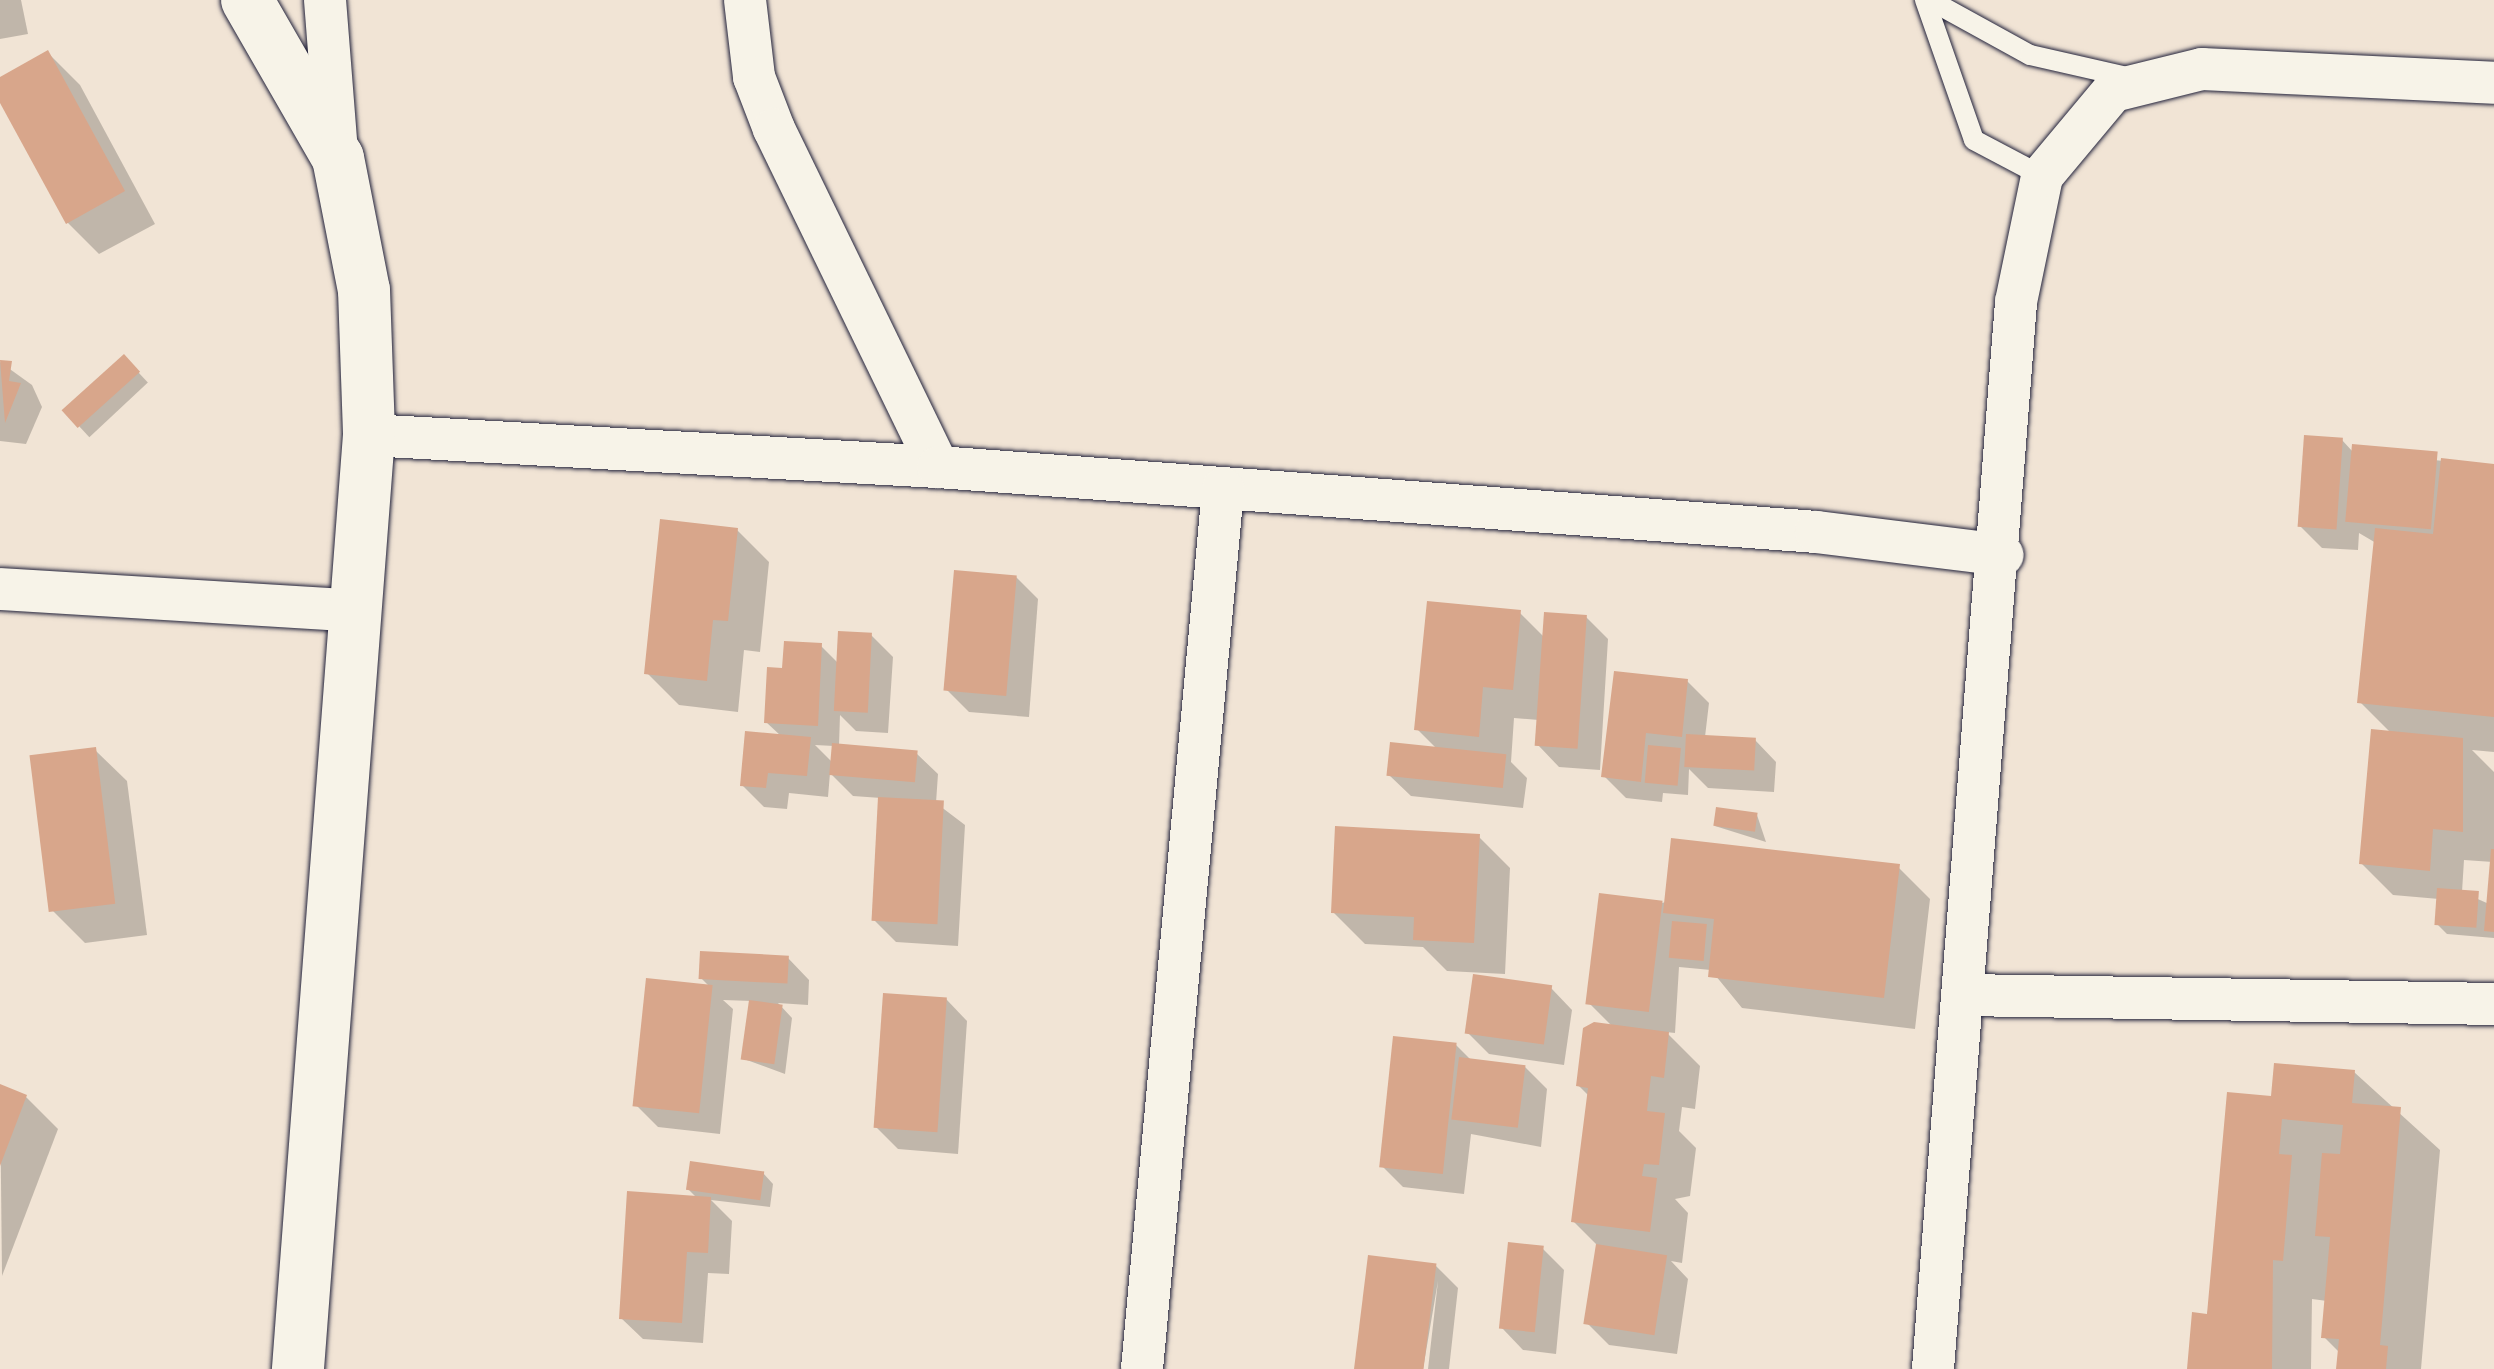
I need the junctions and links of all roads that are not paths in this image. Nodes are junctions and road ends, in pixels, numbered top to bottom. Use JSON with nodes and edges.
{"nodes":[{"id":1,"x":247,"y":0,"type":"edge"},
{"id":2,"x":325,"y":0,"type":"edge"},
{"id":3,"x":745,"y":0,"type":"edge"},
{"id":4,"x":1928,"y":0,"type":"edge"},
{"id":5,"x":2147,"y":82,"type":"junction"},
{"id":6,"x":2494,"y":83,"type":"edge"},
{"id":7,"x":338,"y":158,"type":"junction"},
{"id":8,"x":2042,"y":176,"type":"junction"},
{"id":9,"x":369,"y":435,"type":"junction"},
{"id":10,"x":938,"y":467,"type":"junction"},
{"id":11,"x":1223,"y":489,"type":"junction"},
{"id":12,"x":2002,"y":555,"type":"junction"},
{"id":13,"x":0,"y":589,"type":"edge"},
{"id":14,"x":356,"y":612,"type":"junction"},
{"id":15,"x":1965,"y":995,"type":"junction"},
{"id":16,"x":2494,"y":1004,"type":"edge"},
{"id":17,"x":298,"y":1369,"type":"edge"},
{"id":18,"x":1142,"y":1369,"type":"edge"},
{"id":19,"x":1934,"y":1369,"type":"edge"}],
"edges":[{"from":1,"to":7,"type":"street"},
{"from":2,"to":7,"type":"street"},
{"from":3,"to":10,"type":"street"},
{"from":4,"to":5,"type":"lane"},
{"from":4,"to":8,"type":"lane"},
{"from":5,"to":6,"type":"street"},
{"from":5,"to":8,"type":"street"},
{"from":7,"to":9,"type":"street"},
{"from":8,"to":12,"type":"street"},
{"from":9,"to":10,"type":"street"},
{"from":9,"to":14,"type":"street"},
{"from":10,"to":11,"type":"street"},
{"from":11,"to":12,"type":"street"},
{"from":11,"to":18,"type":"street"},
{"from":12,"to":15,"type":"street"},
{"from":13,"to":14,"type":"street"},
{"from":14,"to":17,"type":"street"},
{"from":15,"to":16,"type":"street"},
{"from":15,"to":19,"type":"street"}]}
